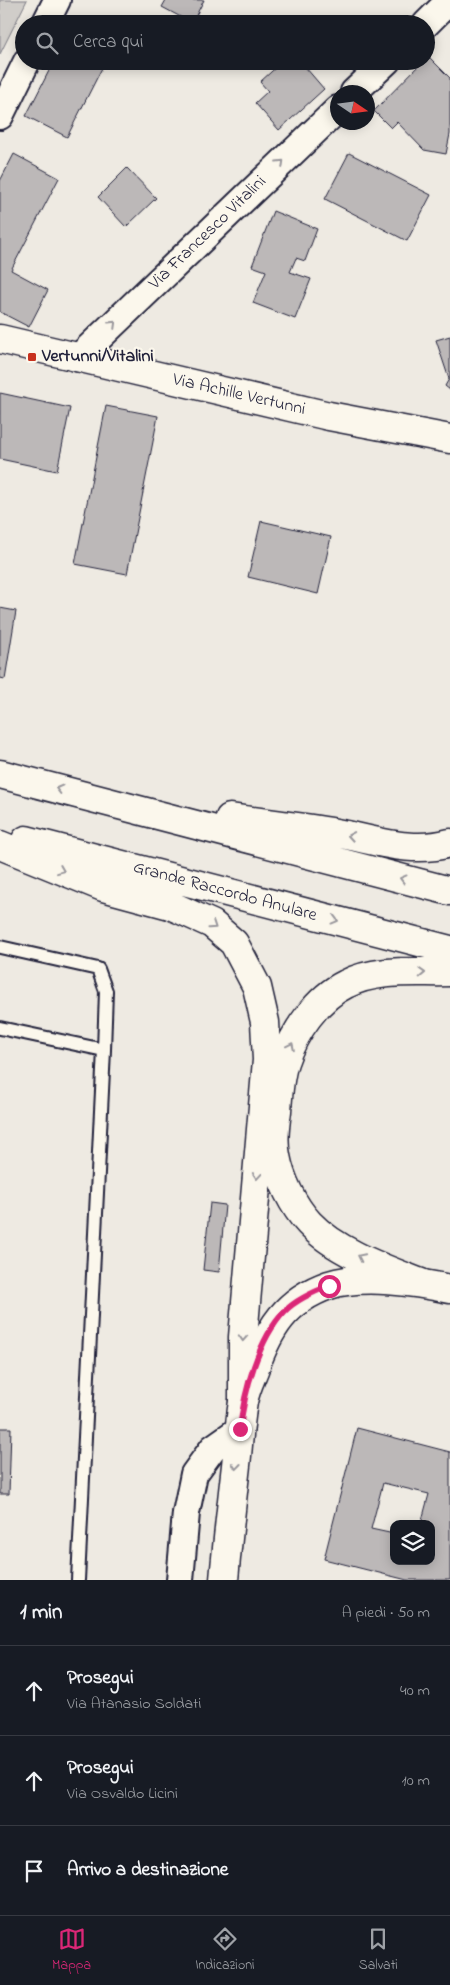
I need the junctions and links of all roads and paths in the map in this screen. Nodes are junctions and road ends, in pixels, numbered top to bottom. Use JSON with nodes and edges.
{"nodes":[{"id":1,"x":57,"y":0,"type":"edge"},
{"id":2,"x":450,"y":0,"type":"edge"},
{"id":3,"x":50,"y":15,"type":"edge"},
{"id":4,"x":435,"y":15,"type":"edge"},
{"id":5,"x":23,"y":70,"type":"edge"},
{"id":6,"x":377,"y":70,"type":"edge"},
{"id":7,"x":361,"y":85,"type":"edge"},
{"id":8,"x":0,"y":116,"type":"edge"},
{"id":9,"x":330,"y":117,"type":"edge"},
{"id":10,"x":0,"y":339,"type":"edge"},
{"id":11,"x":78,"y":358,"type":"junction"},
{"id":12,"x":450,"y":439,"type":"edge"},
{"id":13,"x":0,"y":774,"type":"edge"},
{"id":14,"x":94,"y":798,"type":"junction"},
{"id":15,"x":0,"y":833,"type":"edge"},
{"id":16,"x":450,"y":843,"type":"edge"},
{"id":17,"x":0,"y":845,"type":"edge"},
{"id":18,"x":450,"y":891,"type":"edge"},
{"id":19,"x":0,"y":947,"type":"edge"},
{"id":20,"x":450,"y":950,"type":"edge"},
{"id":21,"x":450,"y":972,"type":"edge"},
{"id":22,"x":0,"y":1028,"type":"edge"},
{"id":23,"x":104,"y":1050,"type":"junction"},
{"id":24,"x":421,"y":1283,"type":"junction"},
{"id":25,"x":450,"y":1289,"type":"edge"},
{"id":26,"x":243,"y":1400,"type":"junction"},
{"id":27,"x":240,"y":1429,"type":"junction"},
{"id":28,"x":78,"y":1580,"type":"edge"},
{"id":29,"x":180,"y":1580,"type":"edge"},
{"id":30,"x":224,"y":1580,"type":"edge"}],
"edges":[{"from":1,"to":3,"type":"street"},
{"from":2,"to":4,"type":"street"},
{"from":5,"to":8,"type":"street"},
{"from":6,"to":7,"type":"street"},
{"from":11,"to":9,"type":"street","name":"Via Francesco Vitalini","one_way":true},
{"from":10,"to":11,"type":"main road","name":"Via Achille Vertunni"},
{"from":11,"to":12,"type":"main road","name":"Via Achille Vertunni"},
{"from":14,"to":13,"type":"main road","one_way":true},
{"from":16,"to":14,"type":"main road","one_way":true},
{"from":18,"to":14,"type":"main road","one_way":true},
{"from":15,"to":20,"type":"main road","name":"Grande Raccordo Anulare","one_way":true},
{"from":17,"to":26,"type":"main road","one_way":true},
{"from":19,"to":23,"type":"lane"},
{"from":24,"to":21,"type":"main road","one_way":true},
{"from":22,"to":23,"type":"lane"},
{"from":23,"to":28,"type":"lane"},
{"from":24,"to":25,"type":"main road"},
{"from":24,"to":26,"type":"main road"},
{"from":26,"to":27,"type":"main road"},
{"from":27,"to":29,"type":"street"},
{"from":27,"to":30,"type":"main road","one_way":true}]}
